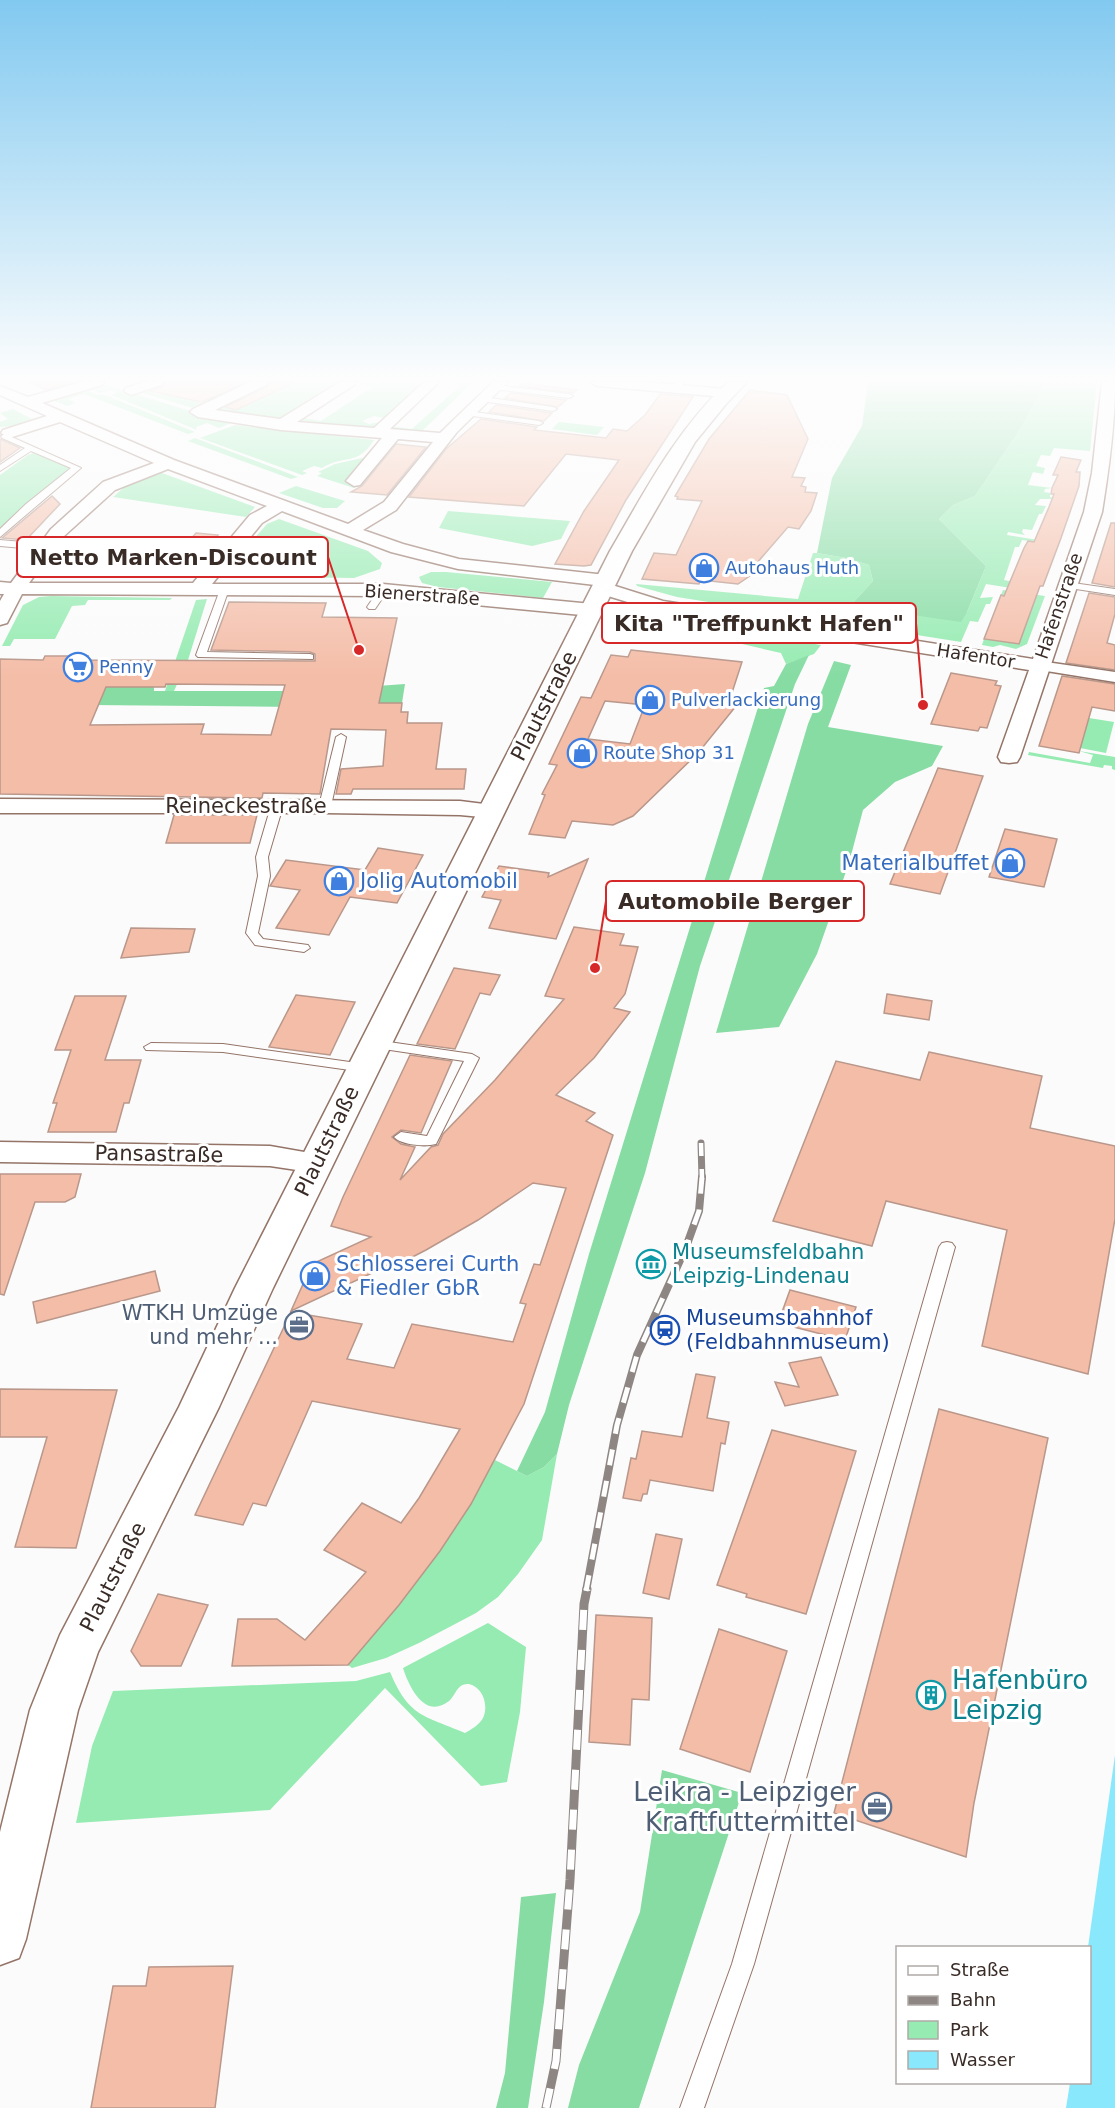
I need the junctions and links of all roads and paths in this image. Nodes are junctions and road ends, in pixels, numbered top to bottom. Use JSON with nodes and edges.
{"nodes":[{"id":1,"x":61,"y":480,"type":"edge"},
{"id":2,"x":123,"y":480,"type":"edge"},
{"id":3,"x":214,"y":480,"type":"edge"},
{"id":4,"x":410,"y":480,"type":"edge"},
{"id":5,"x":661,"y":480,"type":"edge"},
{"id":6,"x":1099,"y":480,"type":"edge"},
{"id":7,"x":280,"y":505,"type":"junction"},
{"id":8,"x":349,"y":530,"type":"junction"},
{"id":9,"x":0,"y":534,"type":"edge"},
{"id":10,"x":0,"y":543,"type":"edge"},
{"id":11,"x":45,"y":547,"type":"junction"},
{"id":12,"x":416,"y":554,"type":"junction"},
{"id":13,"x":393,"y":579,"type":"junction"},
{"id":14,"x":1066,"y":585,"type":"junction"},
{"id":15,"x":8,"y":588,"type":"edge"},
{"id":16,"x":199,"y":588,"type":"junction"},
{"id":17,"x":224,"y":589,"type":"junction"},
{"id":18,"x":1115,"y":592,"type":"edge"},
{"id":19,"x":599,"y":596,"type":"junction"},
{"id":20,"x":372,"y":607,"type":"dead end"},
{"id":21,"x":0,"y":619,"type":"edge"},
{"id":22,"x":310,"y":657,"type":"dead end"},
{"id":23,"x":1039,"y":666,"type":"junction"},
{"id":24,"x":1115,"y":678,"type":"edge"},
{"id":25,"x":341,"y":737,"type":"dead end"},
{"id":26,"x":1009,"y":757,"type":"dead end"},
{"id":27,"x":0,"y":806,"type":"edge"},
{"id":28,"x":277,"y":806,"type":"junction"},
{"id":29,"x":325,"y":806,"type":"junction"},
{"id":30,"x":492,"y":811,"type":"junction"},
{"id":31,"x":304,"y":948,"type":"dead end"},
{"id":32,"x":151,"y":1047,"type":"dead end"},
{"id":33,"x":370,"y":1056,"type":"junction"},
{"id":34,"x":401,"y":1137,"type":"dead end"},
{"id":35,"x":0,"y":1152,"type":"edge"},
{"id":36,"x":317,"y":1163,"type":"junction"},
{"id":37,"x":947,"y":1247,"type":"dead end"},
{"id":38,"x":0,"y":1939,"type":"edge"},
{"id":39,"x":692,"y":2108,"type":"edge"}],
"edges":[{"from":1,"to":9,"type":"lane"},
{"from":2,"to":11,"type":"street"},
{"from":3,"to":7,"type":"street"},
{"from":4,"to":8,"type":"street"},
{"from":5,"to":19,"type":"main road","name":"Plautstraße"},
{"from":6,"to":14,"type":"street","name":"Hafenstraße"},
{"from":7,"to":8,"type":"street"},
{"from":7,"to":16,"type":"street"},
{"from":8,"to":12,"type":"street"},
{"from":10,"to":11,"type":"lane"},
{"from":11,"to":15,"type":"street"},
{"from":12,"to":13,"type":"street"},
{"from":12,"to":19,"type":"street"},
{"from":13,"to":17,"type":"street","name":"Bienerstraße"},
{"from":13,"to":19,"type":"street","name":"Bienerstraße"},
{"from":13,"to":20,"type":"lane"},
{"from":14,"to":18,"type":"lane"},
{"from":14,"to":23,"type":"street","name":"Hafenstraße"},
{"from":15,"to":16,"type":"street","name":"Bienerstraße"},
{"from":15,"to":21,"type":"street"},
{"from":16,"to":17,"type":"street","name":"Bienerstraße"},
{"from":17,"to":22,"type":"lane"},
{"from":19,"to":23,"type":"street","name":"Hafentor"},
{"from":19,"to":30,"type":"main road","name":"Plautstraße"},
{"from":23,"to":24,"type":"street","name":"Hafentor"},
{"from":23,"to":26,"type":"street","name":"Hafenstraße"},
{"from":25,"to":29,"type":"lane"},
{"from":27,"to":28,"type":"street","name":"Reineckestraße"},
{"from":28,"to":29,"type":"street","name":"Reineckestraße"},
{"from":28,"to":31,"type":"lane"},
{"from":29,"to":30,"type":"street","name":"Reineckestraße"},
{"from":30,"to":33,"type":"main road","name":"Plautstraße"},
{"from":32,"to":33,"type":"lane"},
{"from":33,"to":34,"type":"lane"},
{"from":33,"to":36,"type":"main road","name":"Plautstraße"},
{"from":35,"to":36,"type":"street","name":"Pansastraße"},
{"from":36,"to":38,"type":"main road","name":"Plautstraße"},
{"from":37,"to":39,"type":"lane"}]}
